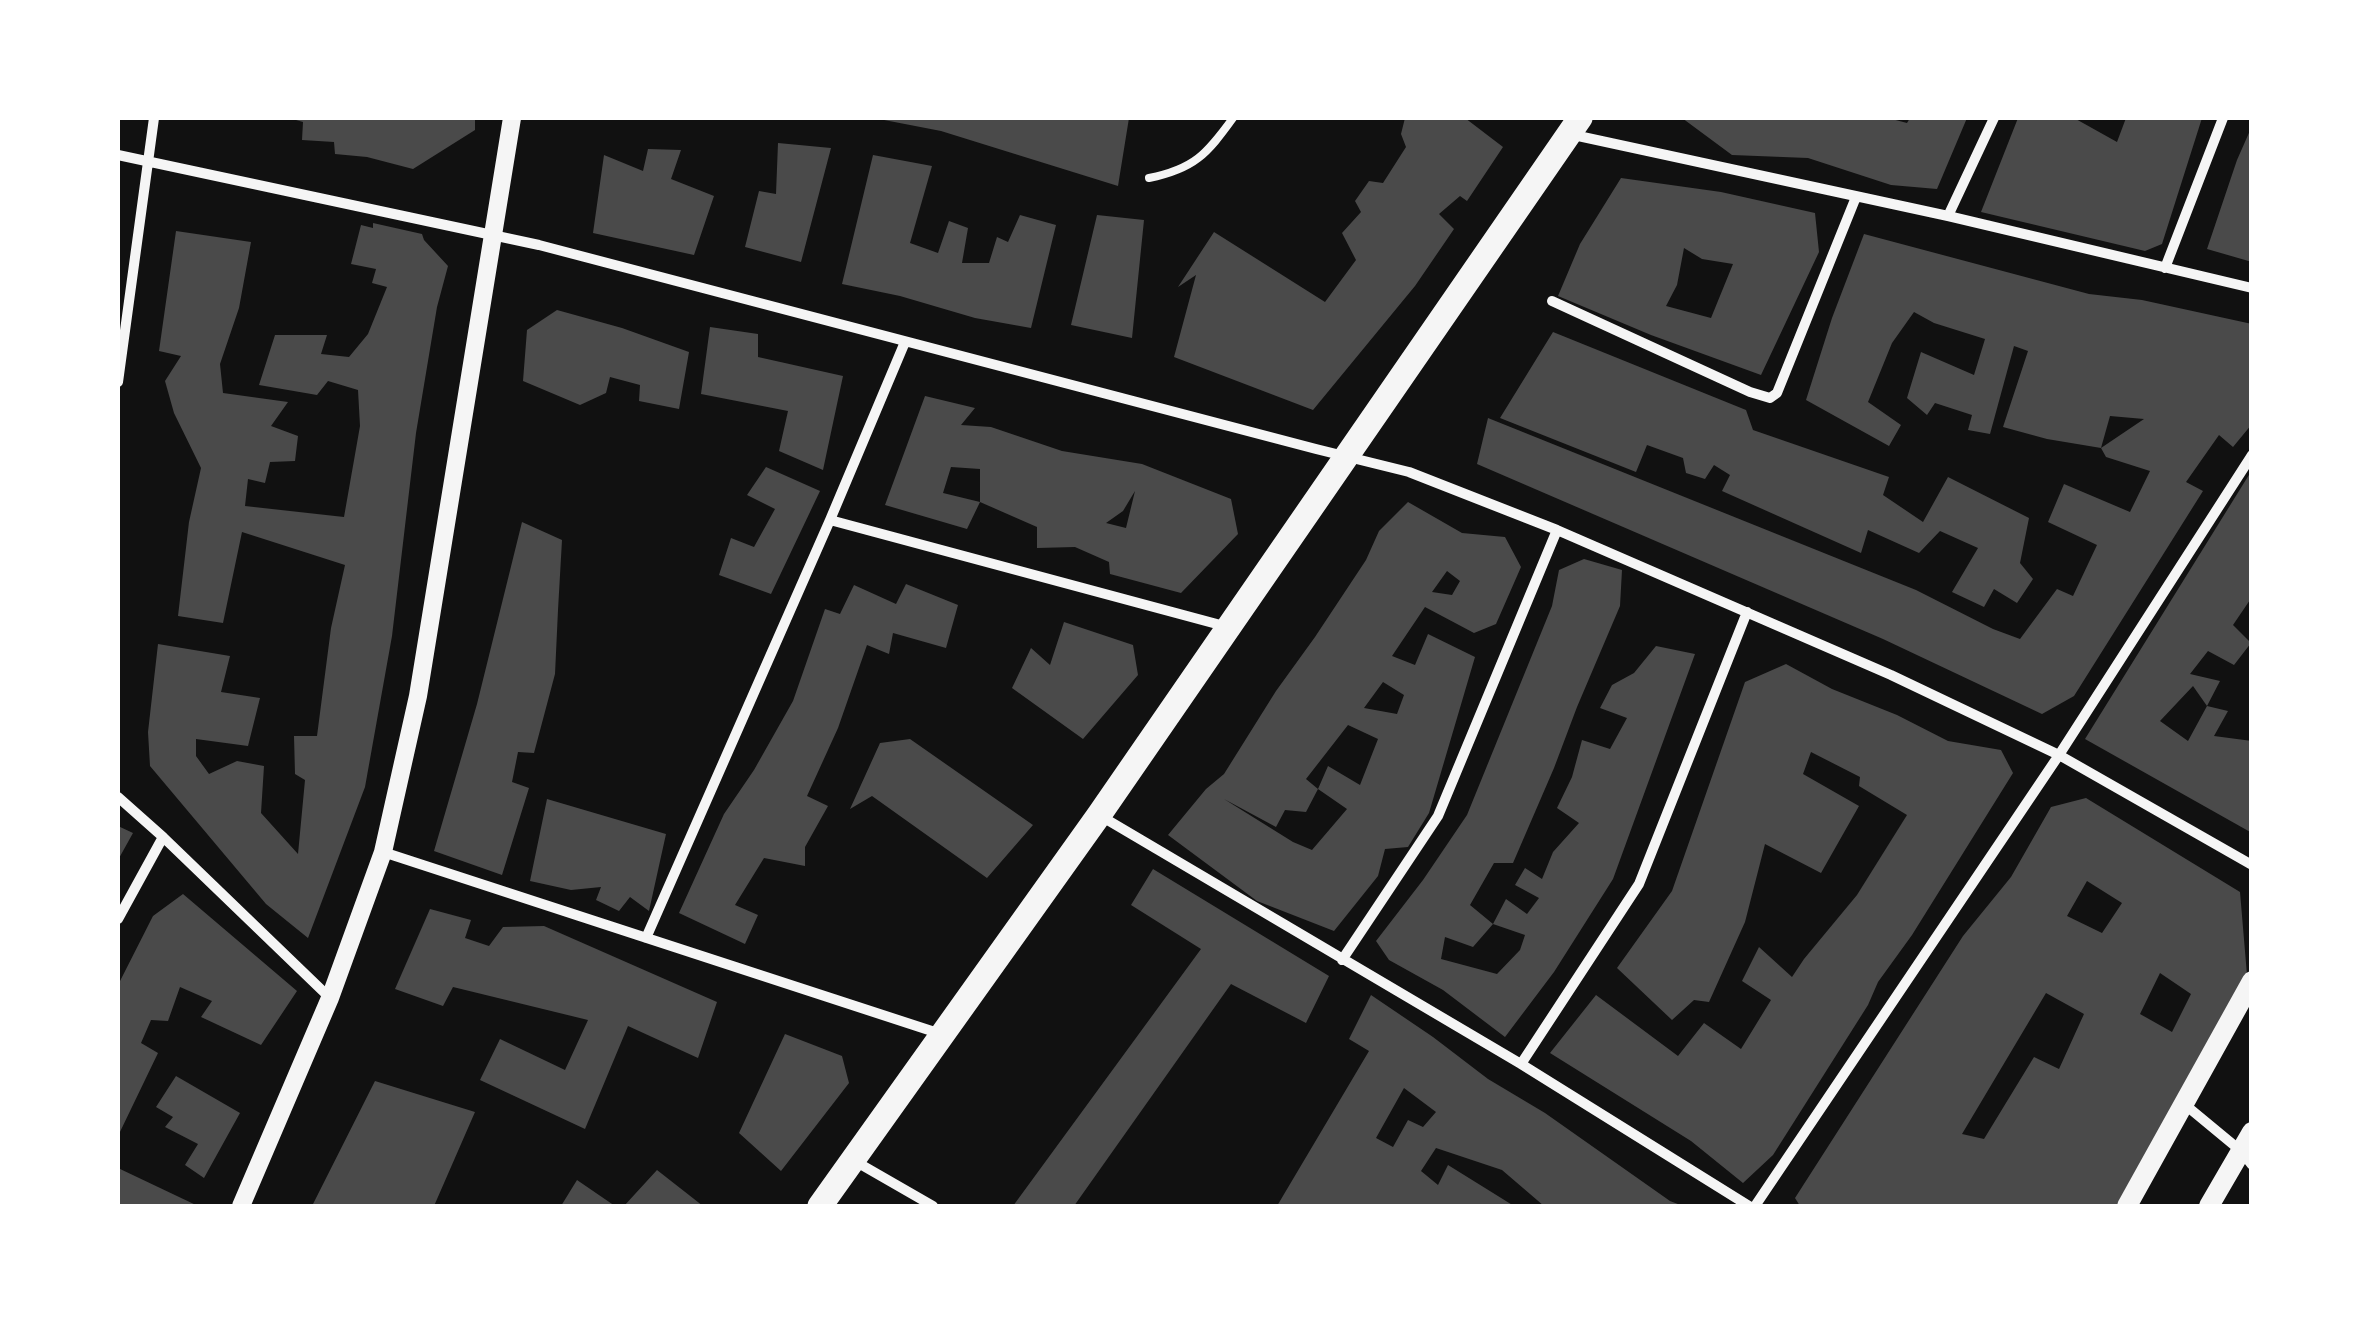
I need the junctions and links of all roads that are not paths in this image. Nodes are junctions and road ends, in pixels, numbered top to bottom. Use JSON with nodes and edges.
{"nodes":[{"id":1,"x":154,"y":118,"type":"edge"},
{"id":2,"x":512,"y":118,"type":"edge"},
{"id":3,"x":1233,"y":118,"type":"edge"},
{"id":4,"x":1994,"y":118,"type":"edge"},
{"id":5,"x":2223,"y":118,"type":"edge"},
{"id":6,"x":1574,"y":126,"type":"edge"},
{"id":7,"x":118,"y":155,"type":"edge"},
{"id":8,"x":148,"y":162,"type":"junction"},
{"id":9,"x":1148,"y":178,"type":"dead end"},
{"id":10,"x":1856,"y":197,"type":"junction"},
{"id":11,"x":1948,"y":216,"type":"junction"},
{"id":12,"x":494,"y":234,"type":"junction"},
{"id":13,"x":2165,"y":268,"type":"junction"},
{"id":14,"x":2252,"y":288,"type":"edge"},
{"id":15,"x":1552,"y":301,"type":"dead end"},
{"id":16,"x":905,"y":342,"type":"junction"},
{"id":17,"x":118,"y":382,"type":"edge"},
{"id":18,"x":2252,"y":455,"type":"edge"},
{"id":19,"x":1346,"y":457,"type":"junction"},
{"id":20,"x":830,"y":520,"type":"junction"},
{"id":21,"x":1557,"y":530,"type":"junction"},
{"id":22,"x":1747,"y":612,"type":"junction"},
{"id":23,"x":1228,"y":627,"type":"junction"},
{"id":24,"x":2060,"y":755,"type":"junction"},
{"id":25,"x":118,"y":797,"type":"edge"},
{"id":26,"x":1099,"y":815,"type":"junction"},
{"id":27,"x":164,"y":837,"type":"junction"},
{"id":28,"x":383,"y":852,"type":"junction"},
{"id":29,"x":2252,"y":865,"type":"edge"},
{"id":30,"x":118,"y":919,"type":"edge"},
{"id":31,"x":646,"y":938,"type":"junction"},
{"id":32,"x":1342,"y":960,"type":"junction"},
{"id":33,"x":2252,"y":981,"type":"edge"},
{"id":34,"x":330,"y":998,"type":"junction"},
{"id":35,"x":942,"y":1034,"type":"junction"},
{"id":36,"x":1521,"y":1064,"type":"junction"},
{"id":37,"x":2183,"y":1103,"type":"junction"},
{"id":38,"x":2248,"y":1150,"type":"edge"},
{"id":39,"x":852,"y":1160,"type":"junction"},
{"id":40,"x":241,"y":1206,"type":"edge"},
{"id":41,"x":820,"y":1206,"type":"edge"},
{"id":42,"x":933,"y":1206,"type":"edge"},
{"id":43,"x":1752,"y":1206,"type":"edge"},
{"id":44,"x":2127,"y":1206,"type":"edge"},
{"id":45,"x":2209,"y":1206,"type":"edge"}],
"edges":[{"from":1,"to":8,"type":"street"},
{"from":2,"to":12,"type":"street"},
{"from":3,"to":9,"type":"lane"},
{"from":4,"to":11,"type":"street"},
{"from":5,"to":13,"type":"street"},
{"from":6,"to":10,"type":"street"},
{"from":6,"to":19,"type":"main road"},
{"from":7,"to":8,"type":"street"},
{"from":8,"to":12,"type":"street"},
{"from":8,"to":17,"type":"street"},
{"from":10,"to":11,"type":"street"},
{"from":10,"to":15,"type":"street"},
{"from":11,"to":13,"type":"street"},
{"from":12,"to":16,"type":"street"},
{"from":12,"to":28,"type":"street"},
{"from":13,"to":14,"type":"street"},
{"from":16,"to":19,"type":"street"},
{"from":16,"to":20,"type":"street"},
{"from":18,"to":24,"type":"street"},
{"from":19,"to":21,"type":"street"},
{"from":19,"to":23,"type":"main road"},
{"from":20,"to":23,"type":"street"},
{"from":20,"to":31,"type":"street"},
{"from":21,"to":22,"type":"street"},
{"from":21,"to":32,"type":"street"},
{"from":22,"to":24,"type":"street"},
{"from":22,"to":36,"type":"street"},
{"from":23,"to":26,"type":"main road"},
{"from":24,"to":29,"type":"street"},
{"from":24,"to":43,"type":"street"},
{"from":25,"to":27,"type":"street"},
{"from":26,"to":32,"type":"street"},
{"from":26,"to":35,"type":"main road"},
{"from":27,"to":30,"type":"street"},
{"from":27,"to":34,"type":"street"},
{"from":28,"to":31,"type":"street"},
{"from":28,"to":34,"type":"street"},
{"from":31,"to":35,"type":"street"},
{"from":32,"to":36,"type":"street"},
{"from":33,"to":37,"type":"main road"},
{"from":34,"to":40,"type":"street"},
{"from":35,"to":39,"type":"main road"},
{"from":36,"to":43,"type":"street"},
{"from":37,"to":38,"type":"street"},
{"from":37,"to":44,"type":"main road"},
{"from":38,"to":45,"type":"main road"},
{"from":39,"to":41,"type":"main road"},
{"from":39,"to":42,"type":"street"}]}
